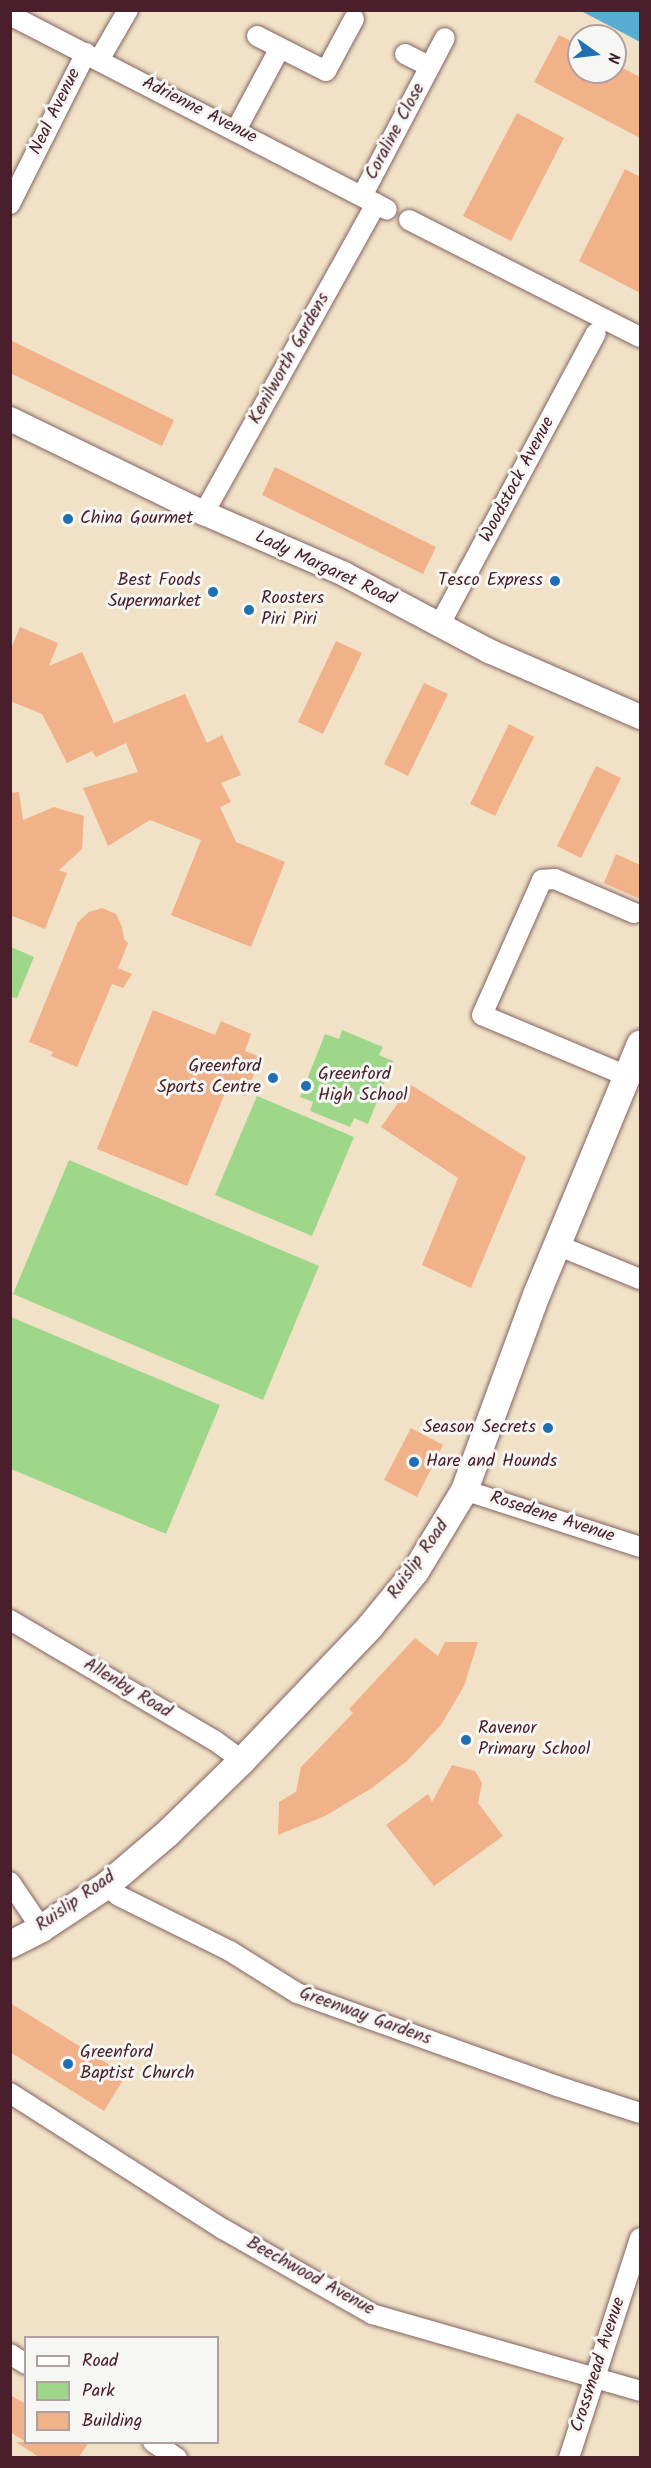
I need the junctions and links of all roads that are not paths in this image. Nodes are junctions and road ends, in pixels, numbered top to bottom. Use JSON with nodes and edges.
{"nodes":[{"id":1,"x":128,"y":10,"type":"edge"},
{"id":2,"x":10,"y":15,"type":"edge"},
{"id":3,"x":354,"y":19,"type":"dead end"},
{"id":4,"x":257,"y":36,"type":"dead end"},
{"id":5,"x":445,"y":38,"type":"dead end"},
{"id":6,"x":280,"y":48,"type":"junction"},
{"id":7,"x":405,"y":54,"type":"dead end"},
{"id":8,"x":92,"y":57,"type":"junction"},
{"id":9,"x":430,"y":67,"type":"junction"},
{"id":10,"x":236,"y":130,"type":"junction"},
{"id":11,"x":375,"y":203,"type":"junction"},
{"id":12,"x":10,"y":204,"type":"edge"},
{"id":13,"x":409,"y":220,"type":"dead end"},
{"id":14,"x":596,"y":333,"type":"dead end"},
{"id":15,"x":640,"y":337,"type":"edge"},
{"id":16,"x":10,"y":418,"type":"edge"},
{"id":17,"x":204,"y":513,"type":"junction"},
{"id":18,"x":439,"y":626,"type":"junction"},
{"id":19,"x":640,"y":717,"type":"edge"},
{"id":20,"x":634,"y":913,"type":"dead end"},
{"id":21,"x":640,"y":1043,"type":"edge"},
{"id":22,"x":627,"y":1076,"type":"junction"},
{"id":23,"x":557,"y":1245,"type":"junction"},
{"id":24,"x":640,"y":1279,"type":"edge"},
{"id":25,"x":464,"y":1490,"type":"junction"},
{"id":26,"x":640,"y":1547,"type":"edge"},
{"id":27,"x":10,"y":1620,"type":"edge"},
{"id":28,"x":242,"y":1760,"type":"junction"},
{"id":29,"x":10,"y":1882,"type":"edge"},
{"id":30,"x":106,"y":1885,"type":"junction"},
{"id":31,"x":41,"y":1928,"type":"junction"},
{"id":32,"x":10,"y":1944,"type":"edge"},
{"id":33,"x":10,"y":2092,"type":"edge"},
{"id":34,"x":640,"y":2113,"type":"edge"},
{"id":35,"x":640,"y":2238,"type":"edge"},
{"id":36,"x":10,"y":2354,"type":"edge"},
{"id":37,"x":24,"y":2363,"type":"edge"},
{"id":38,"x":595,"y":2377,"type":"junction"},
{"id":39,"x":640,"y":2391,"type":"edge"},
{"id":40,"x":156,"y":2444,"type":"edge"},
{"id":41,"x":177,"y":2457,"type":"edge"},
{"id":42,"x":569,"y":2457,"type":"edge"}],
"edges":[{"from":1,"to":8,"type":"street","name":"Neal Avenue"},
{"from":2,"to":8,"type":"street","name":"Adrienne Avenue"},
{"from":3,"to":6,"type":"street"},
{"from":4,"to":6,"type":"street"},
{"from":5,"to":9,"type":"street","name":"Coraline Close"},
{"from":6,"to":10,"type":"street"},
{"from":7,"to":9,"type":"street","name":"Coraline Close"},
{"from":8,"to":10,"type":"street","name":"Adrienne Avenue"},
{"from":8,"to":12,"type":"street","name":"Neal Avenue"},
{"from":9,"to":11,"type":"street","name":"Coraline Close"},
{"from":10,"to":11,"type":"street","name":"Adrienne Avenue"},
{"from":11,"to":17,"type":"street","name":"Kenilworth Gardens"},
{"from":13,"to":15,"type":"street"},
{"from":14,"to":18,"type":"street","name":"Woodstock Avenue"},
{"from":16,"to":17,"type":"street","name":"Lady Margaret Road"},
{"from":17,"to":18,"type":"street","name":"Lady Margaret Road"},
{"from":18,"to":19,"type":"street","name":"Lady Margaret Road"},
{"from":20,"to":22,"type":"street"},
{"from":21,"to":22,"type":"main road","name":"Ruislip Road"},
{"from":22,"to":23,"type":"main road","name":"Ruislip Road"},
{"from":23,"to":24,"type":"street"},
{"from":23,"to":25,"type":"main road","name":"Ruislip Road"},
{"from":25,"to":26,"type":"street","name":"Rosedene Avenue"},
{"from":25,"to":28,"type":"main road","name":"Ruislip Road"},
{"from":27,"to":28,"type":"street","name":"Allenby Road"},
{"from":28,"to":30,"type":"main road","name":"Ruislip Road"},
{"from":29,"to":31,"type":"street"},
{"from":30,"to":31,"type":"main road","name":"Ruislip Road"},
{"from":30,"to":34,"type":"street","name":"Greenway Gardens"},
{"from":31,"to":32,"type":"main road","name":"Ruislip Road"},
{"from":33,"to":38,"type":"street","name":"Beechwood Avenue"},
{"from":35,"to":38,"type":"street","name":"Crossmead Avenue"},
{"from":36,"to":37,"type":"street"},
{"from":38,"to":39,"type":"street","name":"Beechwood Avenue"},
{"from":38,"to":42,"type":"street","name":"Crossmead Avenue"},
{"from":40,"to":41,"type":"street"}]}
